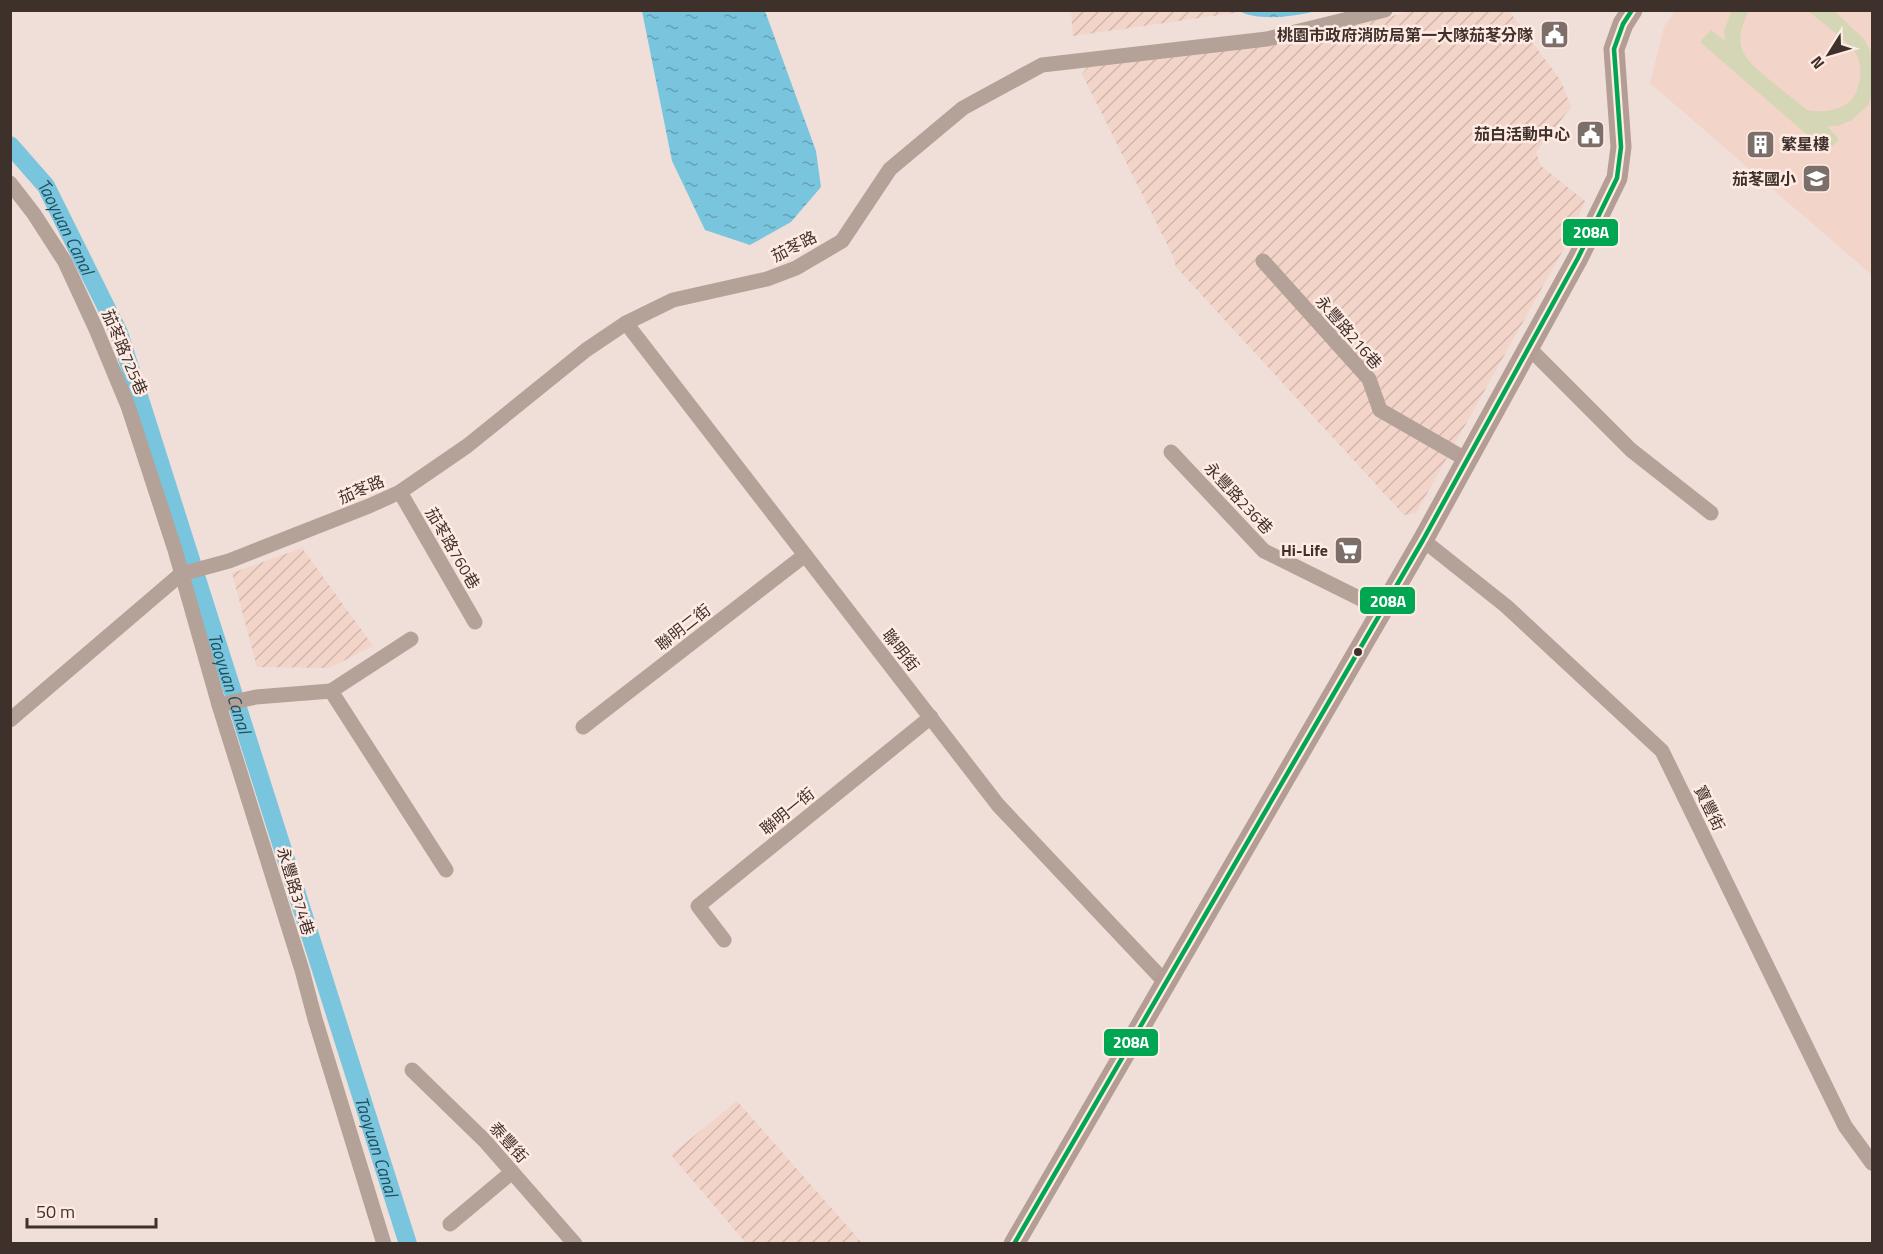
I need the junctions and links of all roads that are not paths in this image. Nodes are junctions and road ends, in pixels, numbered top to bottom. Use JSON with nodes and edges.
{"nodes":[{"id":1,"x":1385,"y":10,"type":"edge"},
{"id":2,"x":1632,"y":10,"type":"edge"},
{"id":3,"x":10,"y":183,"type":"edge"},
{"id":4,"x":1263,"y":261,"type":"dead end"},
{"id":5,"x":626,"y":322,"type":"junction"},
{"id":6,"x":1529,"y":348,"type":"junction"},
{"id":7,"x":1171,"y":452,"type":"dead end"},
{"id":8,"x":1467,"y":460,"type":"junction"},
{"id":9,"x":400,"y":492,"type":"junction"},
{"id":10,"x":1711,"y":513,"type":"dead end"},
{"id":11,"x":1423,"y":540,"type":"junction"},
{"id":12,"x":175,"y":550,"type":"joint"},
{"id":13,"x":805,"y":555,"type":"junction"},
{"id":14,"x":184,"y":573,"type":"junction"},
{"id":15,"x":1383,"y":610,"type":"junction"},
{"id":16,"x":474,"y":622,"type":"dead end"},
{"id":17,"x":411,"y":639,"type":"dead end"},
{"id":18,"x":331,"y":691,"type":"junction"},
{"id":19,"x":224,"y":704,"type":"junction"},
{"id":20,"x":931,"y":717,"type":"junction"},
{"id":21,"x":10,"y":720,"type":"edge"},
{"id":22,"x":583,"y":728,"type":"dead end"},
{"id":23,"x":446,"y":870,"type":"dead end"},
{"id":24,"x":724,"y":940,"type":"dead end"},
{"id":25,"x":1166,"y":983,"type":"junction"},
{"id":26,"x":412,"y":1070,"type":"dead end"},
{"id":27,"x":1872,"y":1163,"type":"edge"},
{"id":28,"x":512,"y":1172,"type":"junction"},
{"id":29,"x":450,"y":1224,"type":"dead end"},
{"id":30,"x":384,"y":1244,"type":"edge"},
{"id":31,"x":575,"y":1244,"type":"edge"},
{"id":32,"x":1014,"y":1244,"type":"edge"}],
"edges":[{"from":1,"to":5,"type":"street","name":"茄苳路"},
{"from":2,"to":6,"type":"street"},
{"from":3,"to":12,"type":"street","name":"茄苳路725巷"},
{"from":4,"to":8,"type":"street","name":"永豐路216巷"},
{"from":5,"to":9,"type":"street","name":"茄苳路"},
{"from":5,"to":13,"type":"street","name":"聯明街"},
{"from":6,"to":8,"type":"street"},
{"from":6,"to":10,"type":"street"},
{"from":7,"to":15,"type":"street","name":"永豐路236巷"},
{"from":8,"to":11,"type":"street"},
{"from":9,"to":14,"type":"street","name":"茄苳路"},
{"from":9,"to":16,"type":"street","name":"茄苳路760巷"},
{"from":11,"to":15,"type":"street"},
{"from":11,"to":27,"type":"street","name":"寶豐街"},
{"from":12,"to":14,"type":"street","name":"永豐路374巷"},
{"from":13,"to":20,"type":"street","name":"聯明街"},
{"from":13,"to":22,"type":"street","name":"聯明二街"},
{"from":14,"to":19,"type":"street","name":"永豐路374巷"},
{"from":14,"to":21,"type":"street"},
{"from":15,"to":25,"type":"street"},
{"from":17,"to":18,"type":"street"},
{"from":18,"to":19,"type":"street"},
{"from":18,"to":23,"type":"street"},
{"from":19,"to":30,"type":"street","name":"永豐路374巷"},
{"from":20,"to":24,"type":"street","name":"聯明一街"},
{"from":20,"to":25,"type":"street","name":"聯明街"},
{"from":25,"to":32,"type":"street"},
{"from":26,"to":28,"type":"street","name":"泰豐街"},
{"from":28,"to":29,"type":"street"},
{"from":28,"to":31,"type":"street","name":"泰豐街"}]}
